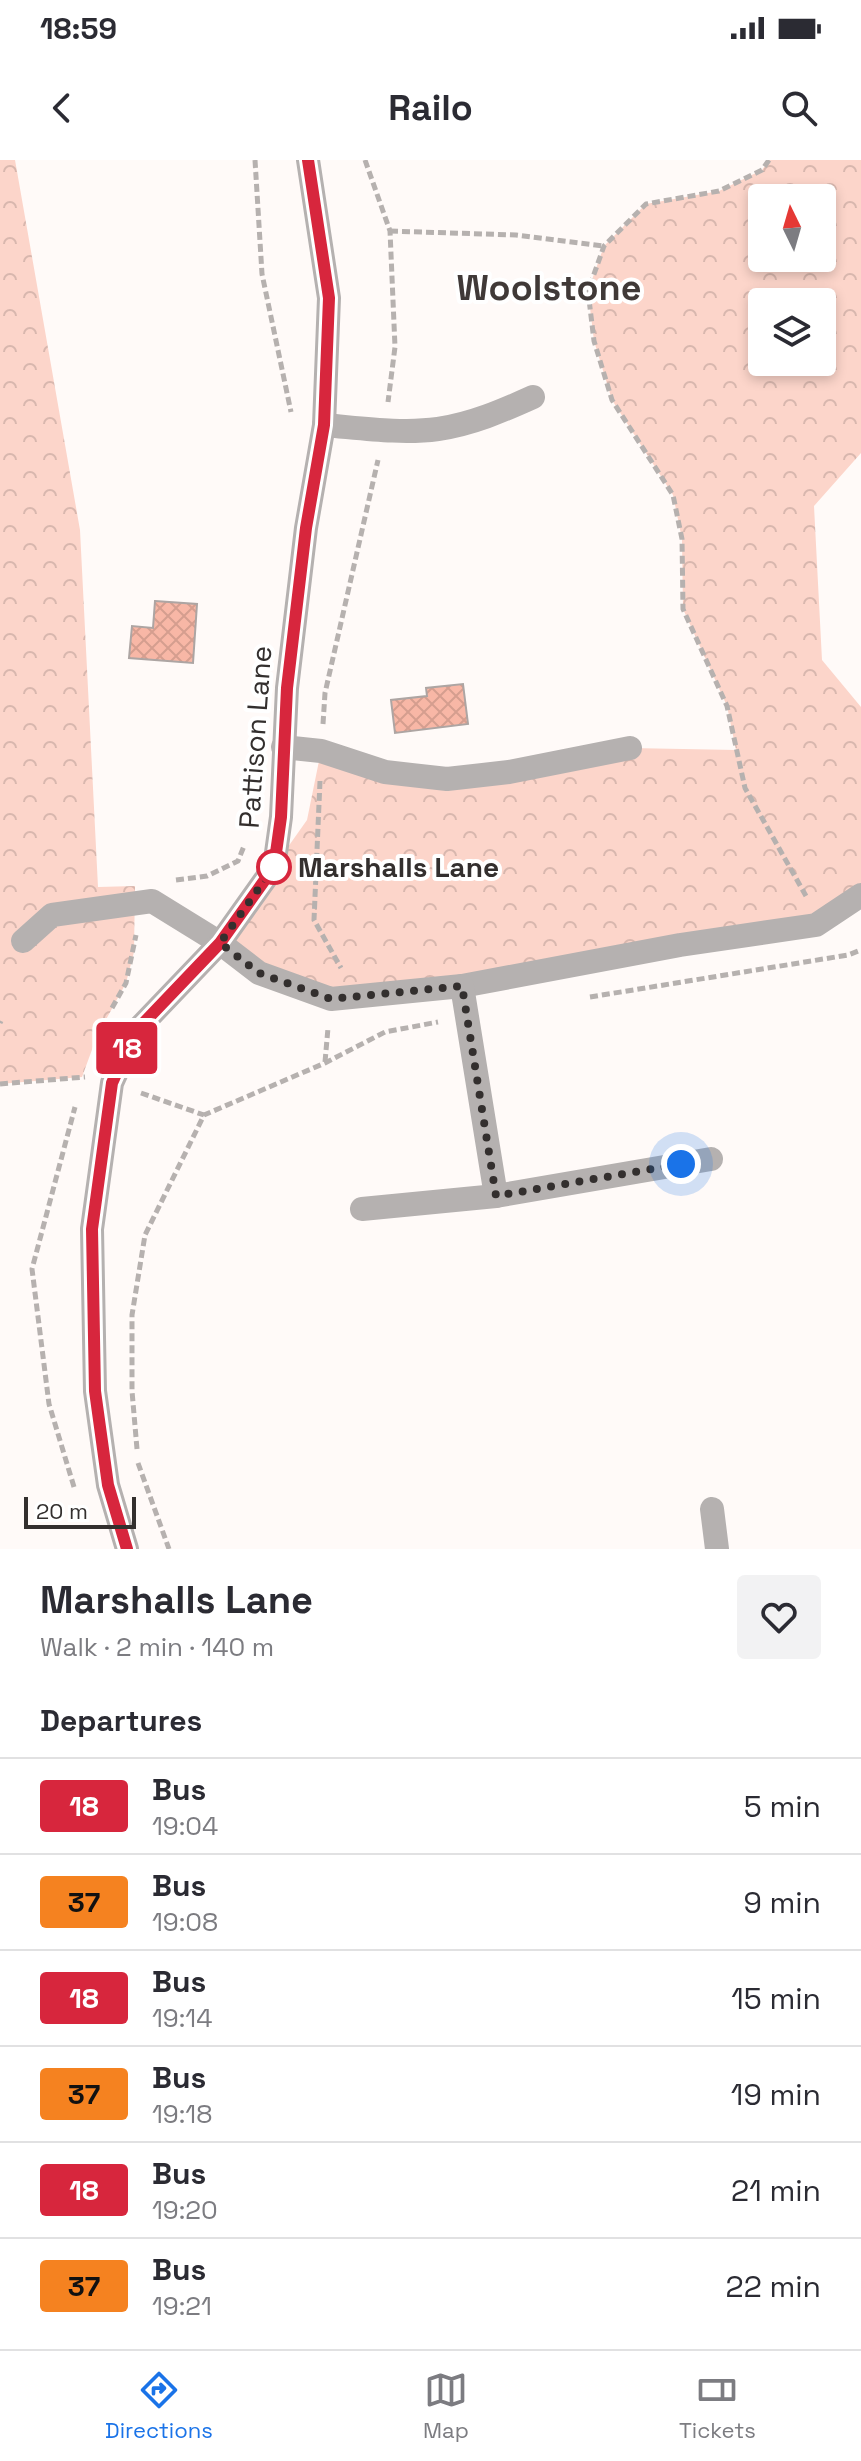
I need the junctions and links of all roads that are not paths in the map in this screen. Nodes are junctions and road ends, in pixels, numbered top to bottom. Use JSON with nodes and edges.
{"nodes":[{"id":1,"x":308,"y":160,"type":"edge"},
{"id":2,"x":533,"y":397,"type":"dead end"},
{"id":3,"x":324,"y":425,"type":"junction"},
{"id":4,"x":283,"y":747,"type":"junction"},
{"id":5,"x":630,"y":748,"type":"dead end"},
{"id":6,"x":861,"y":895,"type":"edge"},
{"id":7,"x":23,"y":941,"type":"dead end"},
{"id":8,"x":220,"y":943,"type":"junction"},
{"id":9,"x":462,"y":986,"type":"junction"},
{"id":10,"x":711,"y":1159,"type":"dead end"},
{"id":11,"x":496,"y":1196,"type":"junction"},
{"id":12,"x":362,"y":1209,"type":"dead end"},
{"id":13,"x":712,"y":1509,"type":"dead end"},
{"id":14,"x":127,"y":1549,"type":"edge"},
{"id":15,"x":717,"y":1549,"type":"edge"}],
"edges":[{"from":1,"to":3,"type":"street","name":"Pattison Lane"},
{"from":2,"to":3,"type":"street"},
{"from":3,"to":4,"type":"street","name":"Pattison Lane"},
{"from":4,"to":5,"type":"street"},
{"from":4,"to":8,"type":"street","name":"Pattison Lane"},
{"from":6,"to":9,"type":"street"},
{"from":7,"to":8,"type":"street"},
{"from":8,"to":9,"type":"street"},
{"from":8,"to":14,"type":"street","name":"Pattison Lane"},
{"from":9,"to":11,"type":"street"},
{"from":10,"to":11,"type":"street"},
{"from":11,"to":12,"type":"street"},
{"from":13,"to":15,"type":"street"}]}
